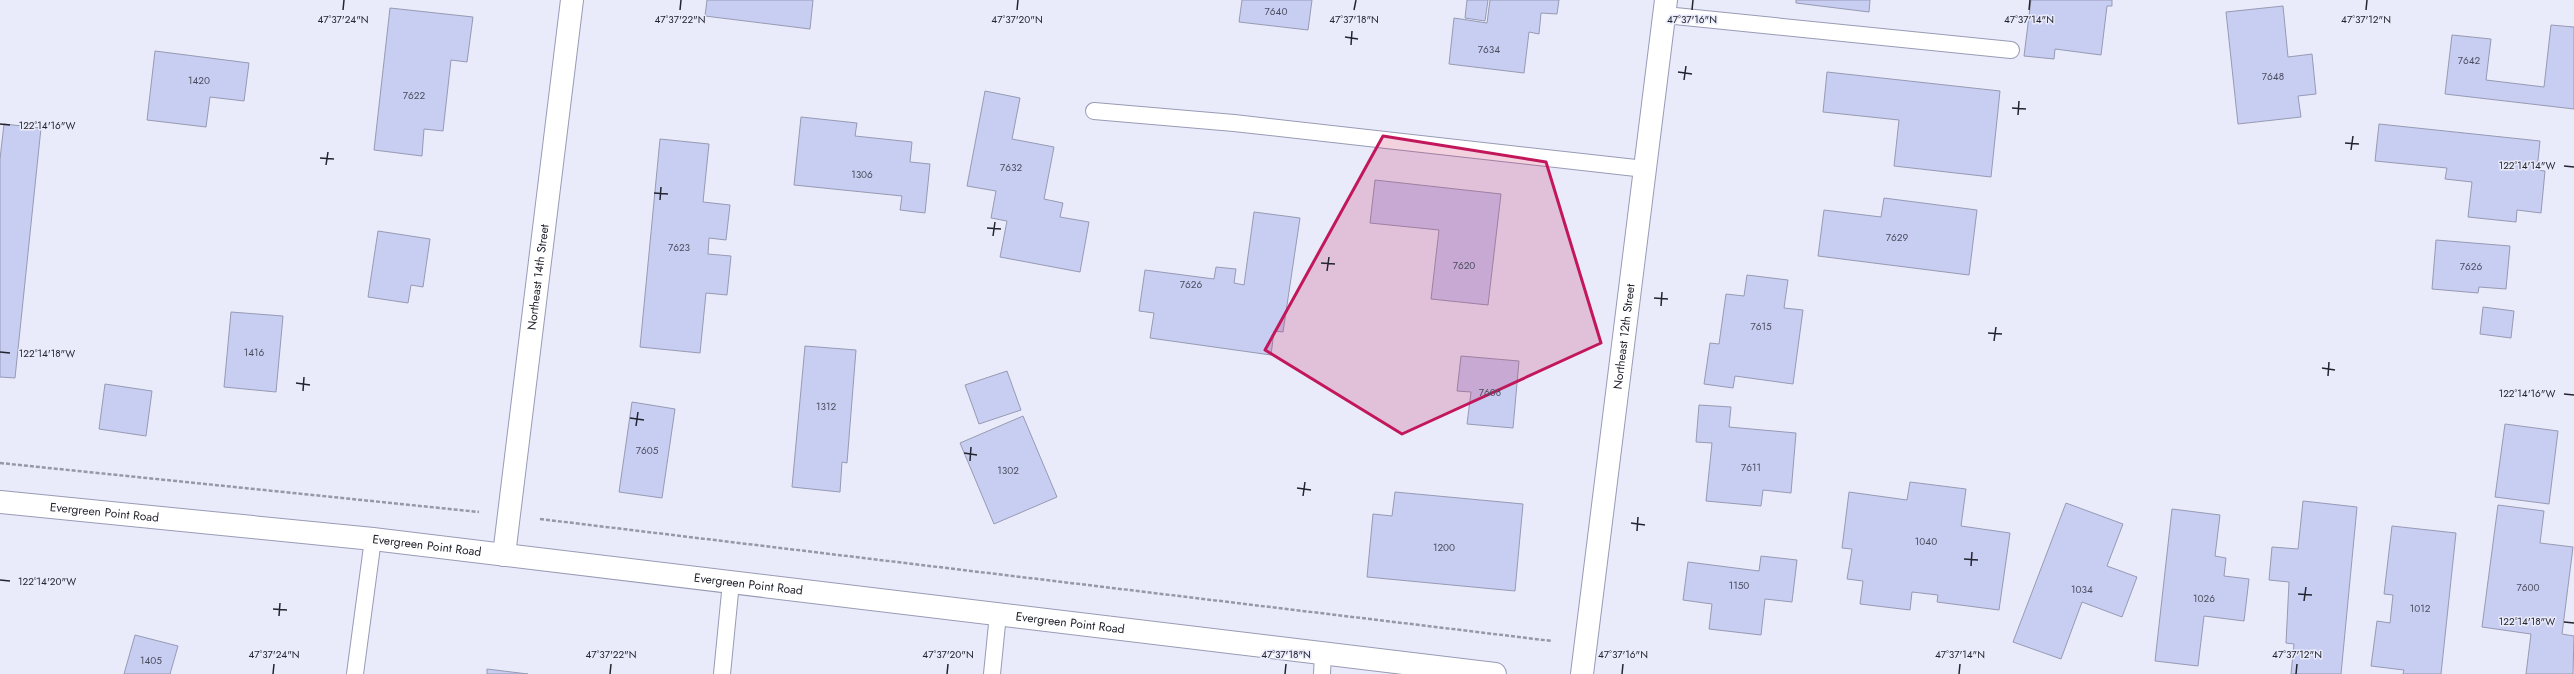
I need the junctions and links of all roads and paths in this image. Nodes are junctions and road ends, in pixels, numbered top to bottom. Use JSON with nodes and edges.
{"nodes":[{"id":1,"x":572,"y":0,"type":"edge"},
{"id":2,"x":1666,"y":7,"type":"edge"},
{"id":3,"x":2010,"y":50,"type":"dead end"},
{"id":4,"x":1094,"y":111,"type":"dead end"},
{"id":5,"x":1645,"y":169,"type":"junction"},
{"id":6,"x":0,"y":463,"type":"edge"},
{"id":7,"x":0,"y":502,"type":"edge"},
{"id":8,"x":509,"y":516,"type":"junction"},
{"id":9,"x":373,"y":539,"type":"junction"},
{"id":10,"x":504,"y":555,"type":"junction"},
{"id":11,"x":731,"y":582,"type":"junction"},
{"id":12,"x":998,"y":614,"type":"junction"},
{"id":13,"x":1552,"y":641,"type":"dead end"},
{"id":14,"x":1322,"y":664,"type":"edge"},
{"id":15,"x":355,"y":674,"type":"edge"},
{"id":16,"x":722,"y":674,"type":"edge"},
{"id":17,"x":992,"y":674,"type":"edge"},
{"id":18,"x":1495,"y":674,"type":"edge"},
{"id":19,"x":1582,"y":674,"type":"edge"}],
"edges":[{"from":1,"to":8,"type":"street","name":"Northeast 14th Street"},
{"from":2,"to":3,"type":"lane"},
{"from":2,"to":5,"type":"street","name":"Northeast 12th Street"},
{"from":4,"to":5,"type":"lane"},
{"from":5,"to":19,"type":"street","name":"Northeast 12th Street"},
{"from":6,"to":8,"type":"path"},
{"from":7,"to":9,"type":"street","name":"Evergreen Point Road"},
{"from":8,"to":10,"type":"street","name":"Northeast 14th Street"},
{"from":8,"to":13,"type":"path"},
{"from":9,"to":10,"type":"street","name":"Evergreen Point Road"},
{"from":9,"to":15,"type":"lane"},
{"from":10,"to":11,"type":"street","name":"Evergreen Point Road"},
{"from":11,"to":12,"type":"street","name":"Evergreen Point Road"},
{"from":11,"to":16,"type":"lane"},
{"from":12,"to":14,"type":"street","name":"Evergreen Point Road"},
{"from":12,"to":17,"type":"lane"},
{"from":14,"to":18,"type":"street","name":"Evergreen Point Road"}]}
